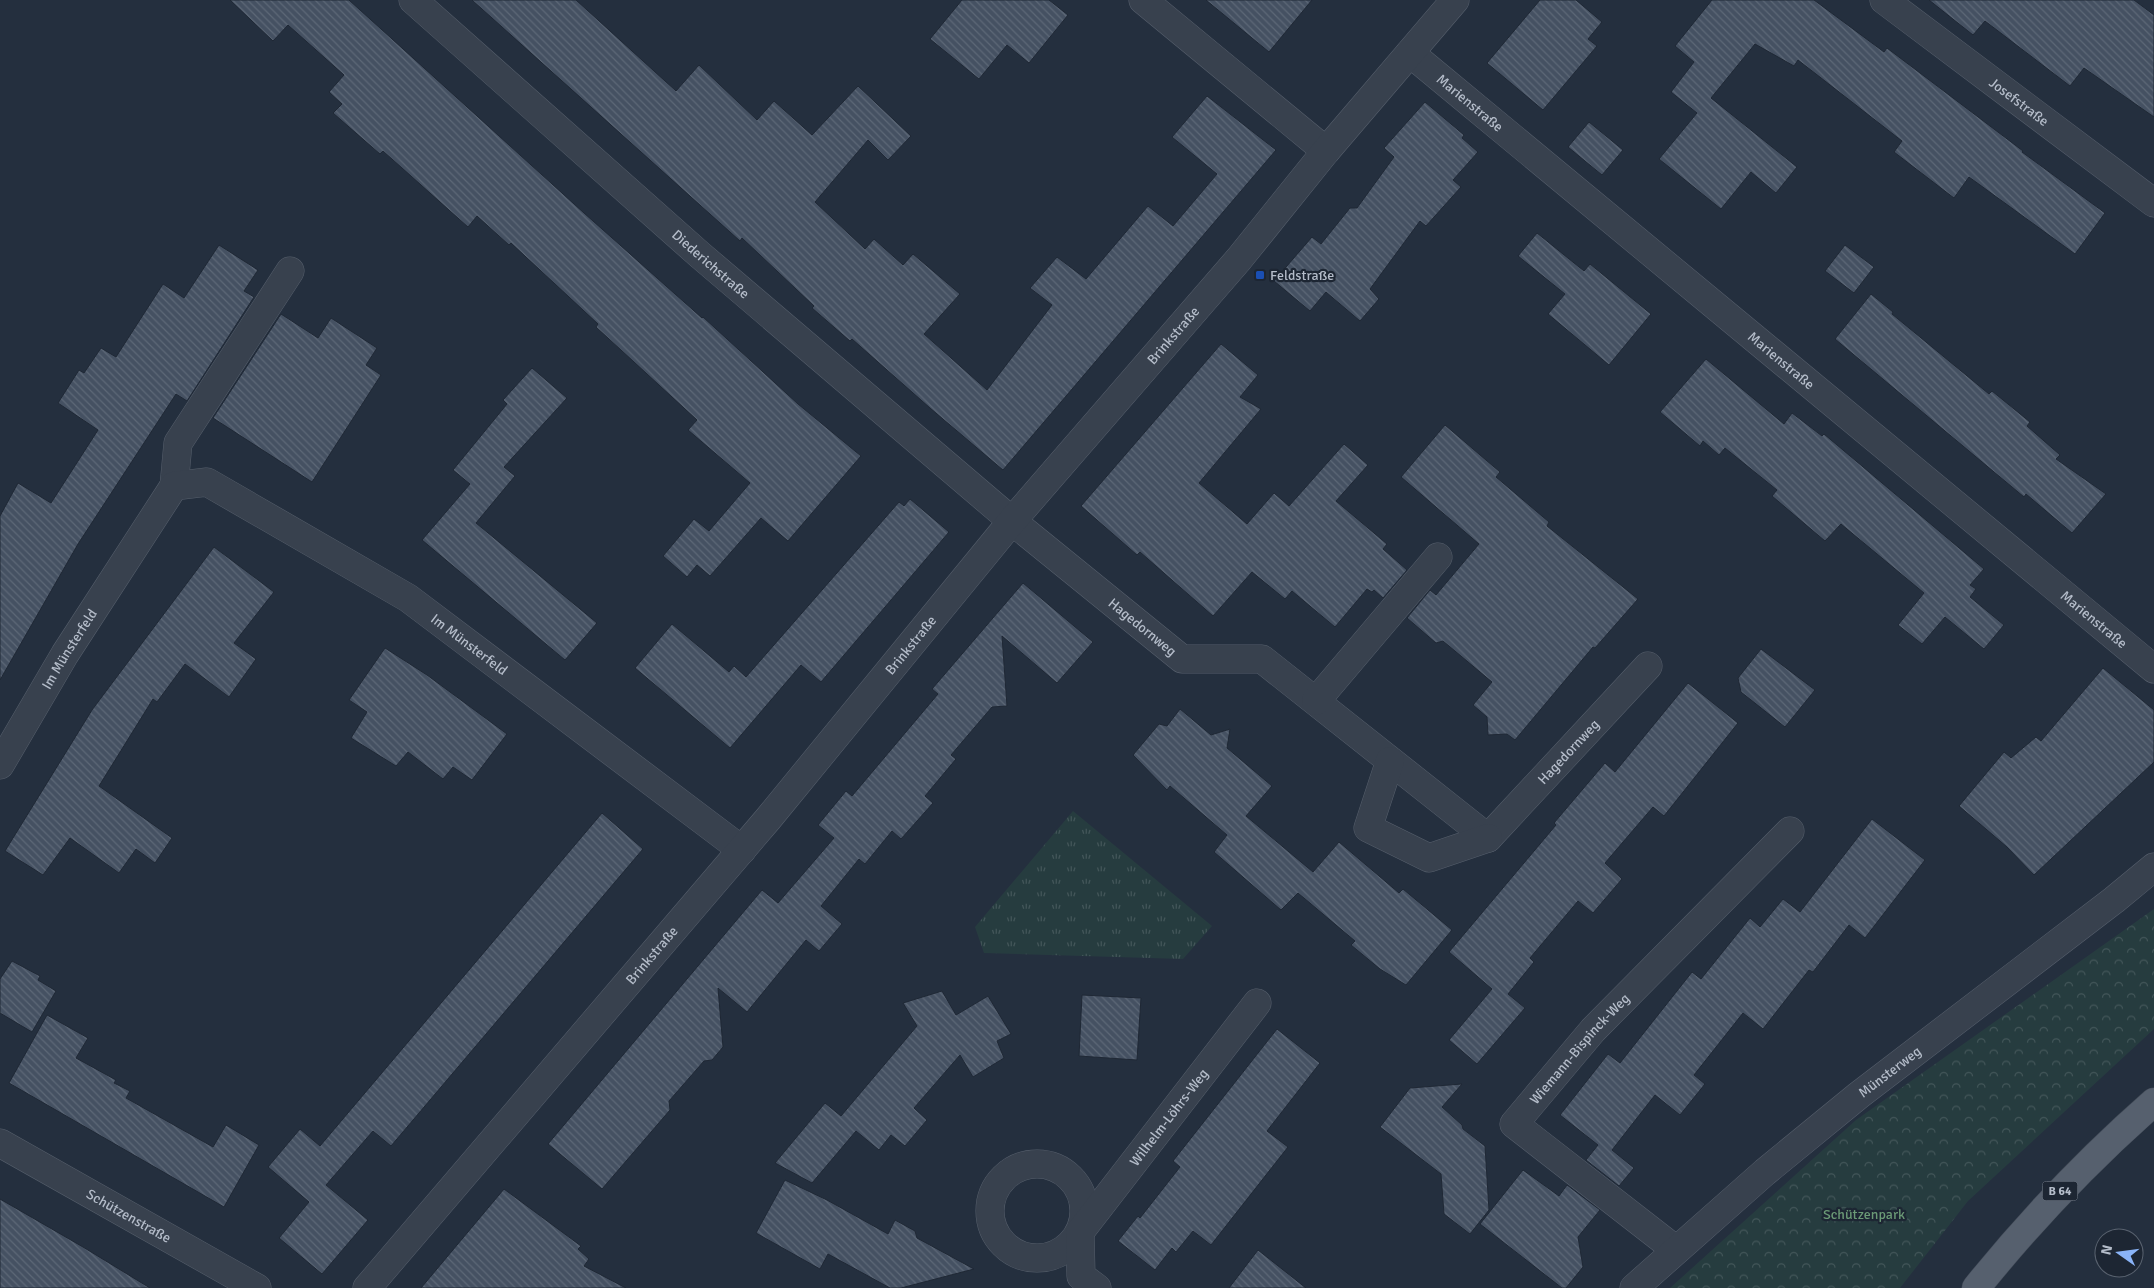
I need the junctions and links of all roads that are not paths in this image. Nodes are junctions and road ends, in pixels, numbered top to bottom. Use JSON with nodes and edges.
{"nodes":[{"id":1,"x":414,"y":0,"type":"edge"},
{"id":2,"x":1143,"y":0,"type":"edge"},
{"id":3,"x":1455,"y":0,"type":"edge"},
{"id":4,"x":1884,"y":0,"type":"edge"},
{"id":5,"x":1410,"y":53,"type":"junction"},
{"id":6,"x":1326,"y":152,"type":"junction"},
{"id":7,"x":2154,"y":203,"type":"edge"},
{"id":8,"x":290,"y":271,"type":"dead end"},
{"id":9,"x":174,"y":486,"type":"junction"},
{"id":10,"x":1012,"y":521,"type":"junction"},
{"id":11,"x":1438,"y":557,"type":"dead end"},
{"id":12,"x":1648,"y":666,"type":"dead end"},
{"id":13,"x":2154,"y":669,"type":"edge"},
{"id":14,"x":1316,"y":701,"type":"junction"},
{"id":15,"x":1390,"y":761,"type":"junction"},
{"id":16,"x":0,"y":765,"type":"edge"},
{"id":17,"x":1790,"y":830,"type":"dead end"},
{"id":18,"x":1488,"y":838,"type":"junction"},
{"id":19,"x":742,"y":850,"type":"junction"},
{"id":20,"x":2154,"y":866,"type":"edge"},
{"id":21,"x":1257,"y":1003,"type":"dead end"},
{"id":22,"x":2154,"y":1102,"type":"edge"},
{"id":23,"x":0,"y":1143,"type":"edge"},
{"id":24,"x":1676,"y":1250,"type":"junction"},
{"id":25,"x":257,"y":1288,"type":"edge"},
{"id":26,"x":367,"y":1288,"type":"edge"},
{"id":27,"x":1097,"y":1288,"type":"edge"},
{"id":28,"x":1634,"y":1288,"type":"edge"},
{"id":29,"x":1976,"y":1288,"type":"edge"}],
"edges":[{"from":1,"to":10,"type":"street","name":"Diederichstraße"},
{"from":2,"to":6,"type":"street"},
{"from":3,"to":5,"type":"street","name":"Brinkstraße"},
{"from":4,"to":7,"type":"street","name":"Josefstraße"},
{"from":5,"to":6,"type":"street","name":"Brinkstraße"},
{"from":5,"to":13,"type":"street","name":"Marienstraße"},
{"from":6,"to":10,"type":"street","name":"Brinkstraße"},
{"from":8,"to":9,"type":"street","name":"Im Münsterfeld"},
{"from":9,"to":16,"type":"street","name":"Im Münsterfeld"},
{"from":9,"to":19,"type":"street","name":"Im Münsterfeld"},
{"from":10,"to":14,"type":"street","name":"Hagedornweg"},
{"from":10,"to":19,"type":"street","name":"Brinkstraße"},
{"from":11,"to":14,"type":"street"},
{"from":12,"to":18,"type":"street","name":"Hagedornweg"},
{"from":14,"to":15,"type":"street","name":"Hagedornweg"},
{"from":15,"to":18,"type":"street","name":"Hagedornweg"},
{"from":15,"to":18,"type":"street","name":"Hagedornweg"},
{"from":17,"to":24,"type":"street","name":"Wiemann-Bispinck-Weg"},
{"from":19,"to":26,"type":"street","name":"Brinkstraße"},
{"from":20,"to":24,"type":"street","name":"Münsterweg"},
{"from":21,"to":27,"type":"street","name":"Wilhelm-Löhrs-Weg"},
{"from":22,"to":29,"type":"main road","number":"B 64"},
{"from":23,"to":25,"type":"street","name":"Schützenstraße"},
{"from":24,"to":28,"type":"street","name":"Münsterweg"}]}
